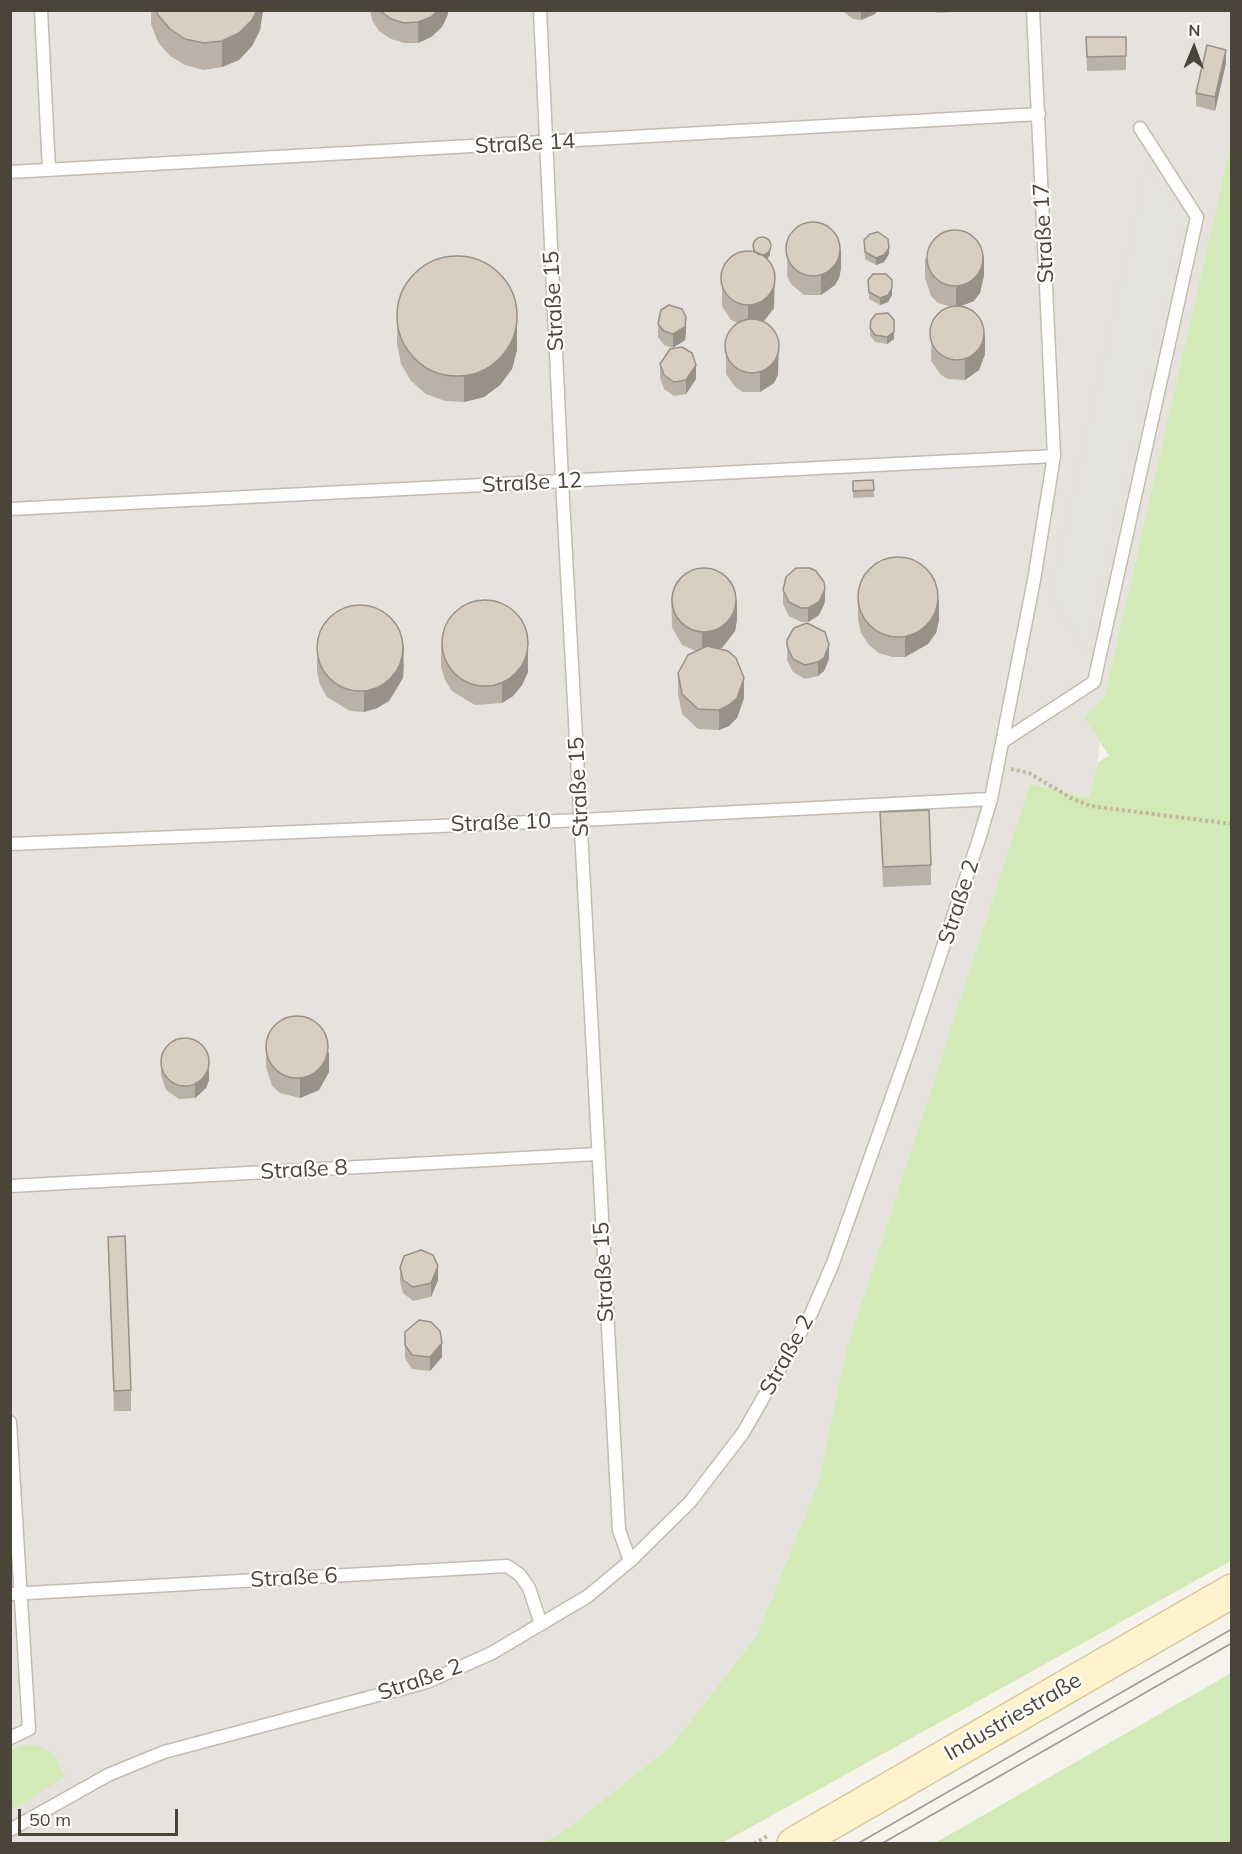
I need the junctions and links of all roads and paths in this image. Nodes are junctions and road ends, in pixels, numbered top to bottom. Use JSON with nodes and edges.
{"nodes":[{"id":1,"x":41,"y":10,"type":"edge"},
{"id":2,"x":540,"y":10,"type":"edge"},
{"id":3,"x":1033,"y":10,"type":"edge"},
{"id":4,"x":1039,"y":114,"type":"junction"},
{"id":5,"x":1140,"y":128,"type":"dead end"},
{"id":6,"x":547,"y":143,"type":"junction"},
{"id":7,"x":49,"y":170,"type":"junction"},
{"id":8,"x":10,"y":172,"type":"edge"},
{"id":9,"x":1054,"y":456,"type":"junction"},
{"id":10,"x":562,"y":481,"type":"junction"},
{"id":11,"x":10,"y":509,"type":"edge"},
{"id":12,"x":1002,"y":742,"type":"junction"},
{"id":13,"x":997,"y":769,"type":"junction"},
{"id":14,"x":991,"y":799,"type":"junction"},
{"id":15,"x":581,"y":820,"type":"junction"},
{"id":16,"x":1232,"y":824,"type":"edge"},
{"id":17,"x":10,"y":844,"type":"edge"},
{"id":18,"x":597,"y":1154,"type":"junction"},
{"id":19,"x":10,"y":1186,"type":"edge"},
{"id":20,"x":10,"y":1422,"type":"edge"},
{"id":21,"x":630,"y":1561,"type":"junction"},
{"id":22,"x":1232,"y":1591,"type":"edge"},
{"id":23,"x":15,"y":1594,"type":"edge"},
{"id":24,"x":542,"y":1624,"type":"junction"},
{"id":25,"x":10,"y":1738,"type":"edge"},
{"id":26,"x":10,"y":1830,"type":"edge"},
{"id":27,"x":794,"y":1844,"type":"edge"}],
"edges":[{"from":1,"to":7,"type":"lane"},
{"from":2,"to":6,"type":"lane","name":"Straße 15"},
{"from":3,"to":4,"type":"lane","name":"Straße 17"},
{"from":4,"to":6,"type":"lane","name":"Straße 14"},
{"from":4,"to":9,"type":"lane","name":"Straße 17"},
{"from":5,"to":12,"type":"lane"},
{"from":6,"to":7,"type":"lane","name":"Straße 14"},
{"from":6,"to":10,"type":"lane","name":"Straße 15"},
{"from":7,"to":8,"type":"lane","name":"Straße 14"},
{"from":9,"to":10,"type":"lane","name":"Straße 12"},
{"from":9,"to":12,"type":"lane","name":"Straße 2"},
{"from":10,"to":11,"type":"lane","name":"Straße 12"},
{"from":10,"to":15,"type":"lane","name":"Straße 15"},
{"from":12,"to":13,"type":"lane","name":"Straße 2"},
{"from":13,"to":14,"type":"lane","name":"Straße 2"},
{"from":13,"to":16,"type":"path"},
{"from":14,"to":15,"type":"lane","name":"Straße 10"},
{"from":14,"to":21,"type":"lane","name":"Straße 2"},
{"from":15,"to":17,"type":"lane","name":"Straße 10"},
{"from":15,"to":18,"type":"lane","name":"Straße 15"},
{"from":18,"to":19,"type":"lane","name":"Straße 8"},
{"from":18,"to":21,"type":"lane","name":"Straße 15"},
{"from":20,"to":23,"type":"lane"},
{"from":21,"to":24,"type":"lane","name":"Straße 2"},
{"from":22,"to":27,"type":"main road","name":"Industriestraße"},
{"from":23,"to":24,"type":"lane","name":"Straße 6"},
{"from":23,"to":25,"type":"lane"},
{"from":24,"to":26,"type":"lane","name":"Straße 2"}]}
